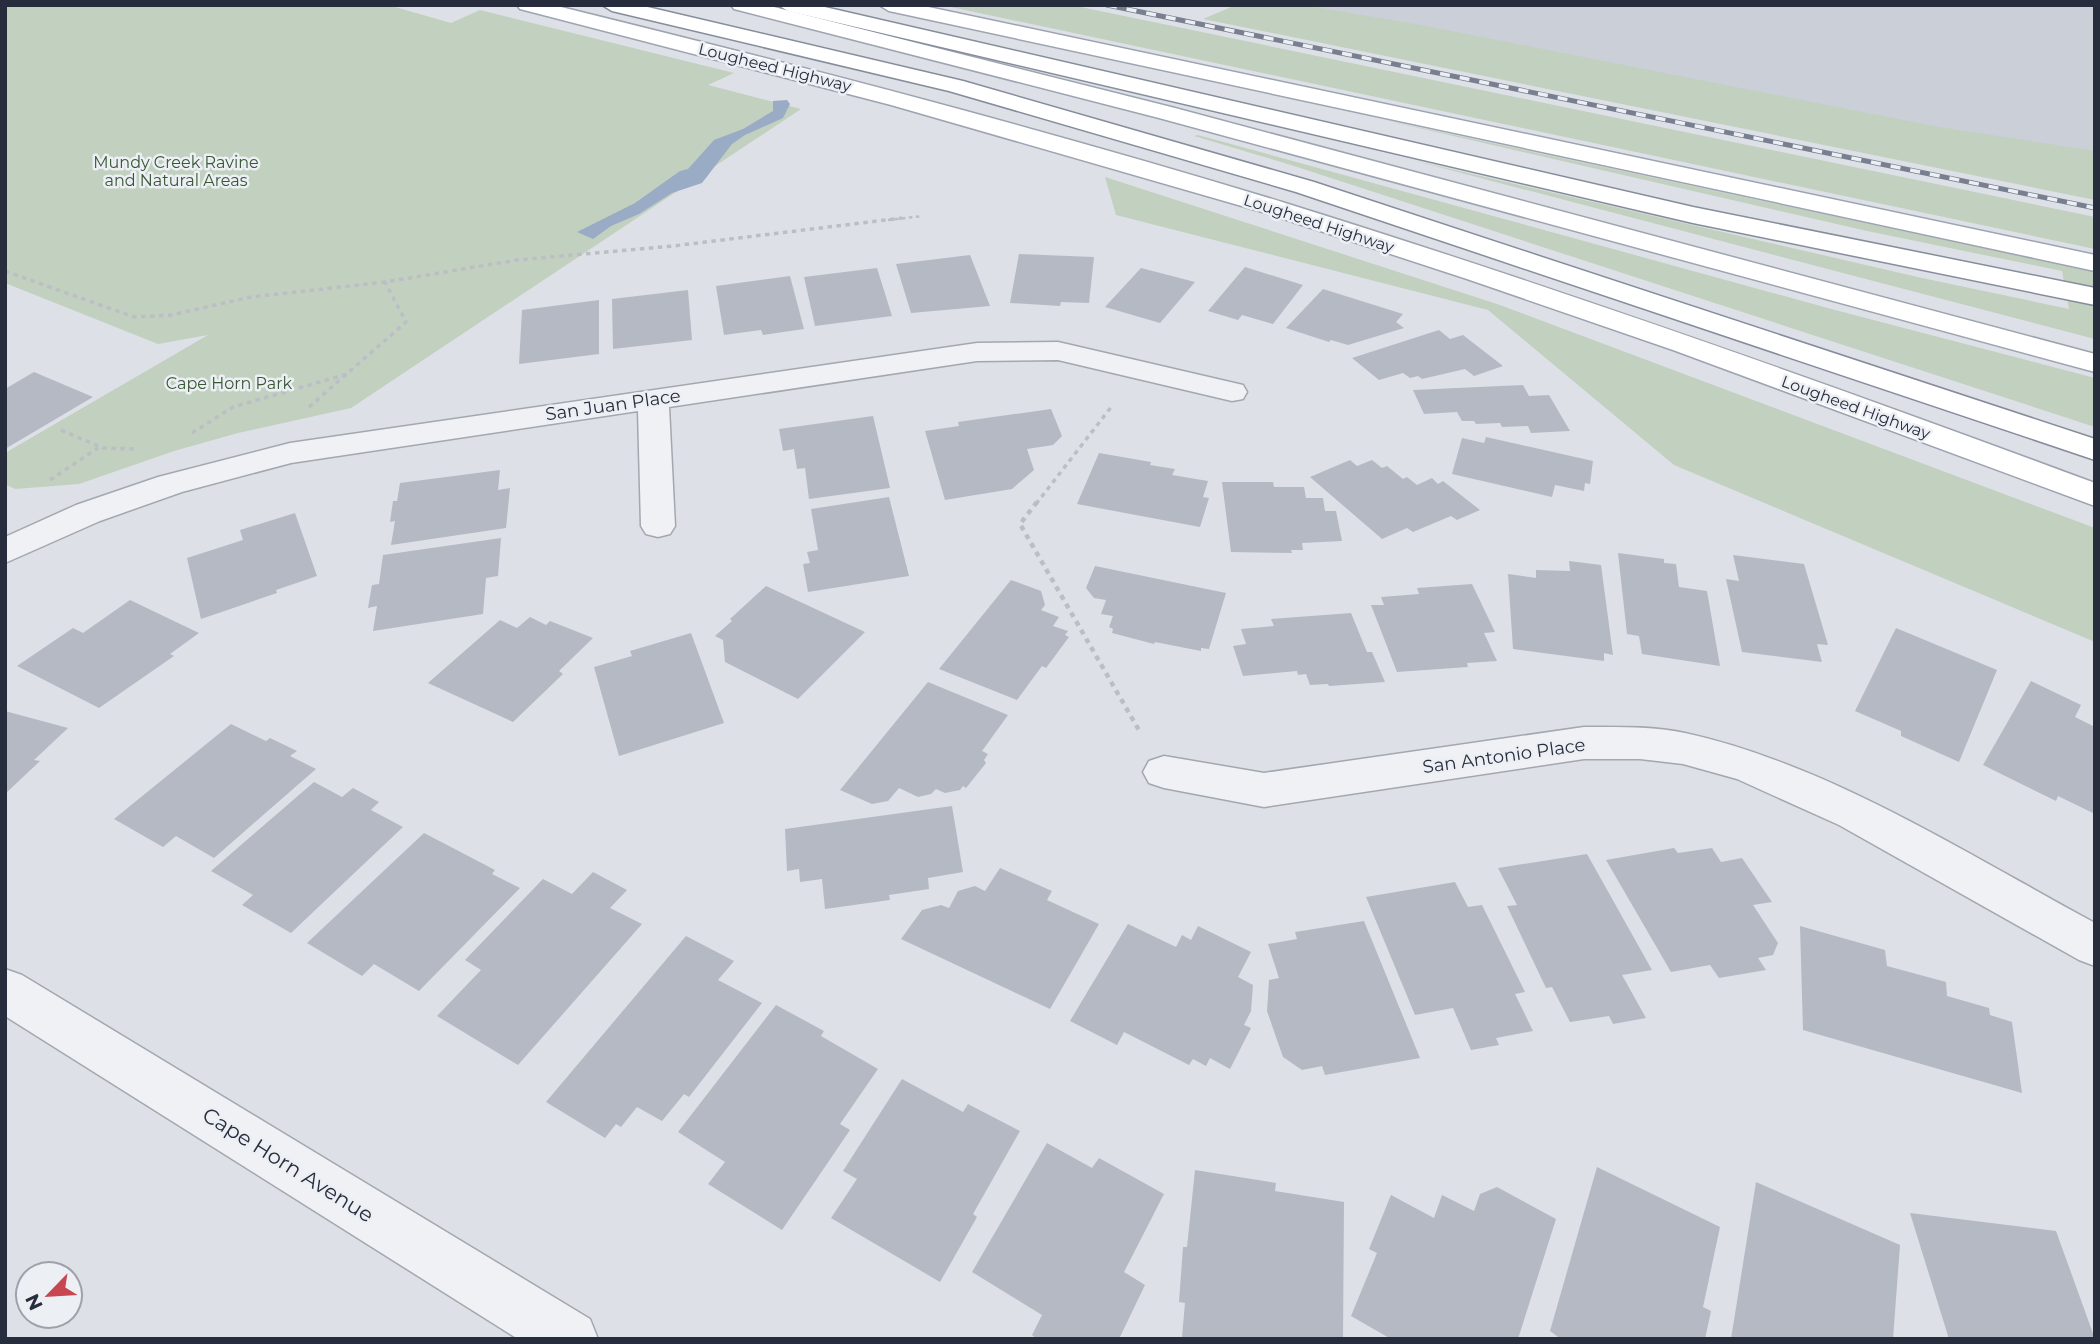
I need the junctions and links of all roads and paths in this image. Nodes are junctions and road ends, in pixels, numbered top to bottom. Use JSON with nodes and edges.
{"nodes":[{"id":1,"x":527,"y":5,"type":"edge"},
{"id":2,"x":612,"y":5,"type":"edge"},
{"id":3,"x":741,"y":5,"type":"edge"},
{"id":4,"x":788,"y":5,"type":"edge"},
{"id":5,"x":846,"y":5,"type":"edge"},
{"id":6,"x":889,"y":5,"type":"edge"},
{"id":7,"x":923,"y":216,"type":"dead end"},
{"id":8,"x":2095,"y":262,"type":"edge"},
{"id":9,"x":5,"y":271,"type":"edge"},
{"id":10,"x":2008,"y":281,"type":"junction"},
{"id":11,"x":385,"y":282,"type":"junction"},
{"id":12,"x":2095,"y":297,"type":"edge"},
{"id":13,"x":2095,"y":363,"type":"edge"},
{"id":14,"x":346,"y":374,"type":"junction"},
{"id":15,"x":1232,"y":392,"type":"dead end"},
{"id":16,"x":653,"y":400,"type":"junction"},
{"id":17,"x":1114,"y":404,"type":"dead end"},
{"id":18,"x":304,"y":412,"type":"dead end"},
{"id":19,"x":61,"y":430,"type":"dead end"},
{"id":20,"x":184,"y":436,"type":"dead end"},
{"id":21,"x":99,"y":447,"type":"junction"},
{"id":22,"x":138,"y":449,"type":"dead end"},
{"id":23,"x":2095,"y":450,"type":"edge"},
{"id":24,"x":53,"y":476,"type":"dead end"},
{"id":25,"x":2095,"y":495,"type":"edge"},
{"id":26,"x":658,"y":526,"type":"dead end"},
{"id":27,"x":6,"y":550,"type":"edge"},
{"id":28,"x":1164,"y":772,"type":"joint"},
{"id":29,"x":2095,"y":946,"type":"edge"},
{"id":30,"x":5,"y":990,"type":"edge"},
{"id":31,"x":570,"y":1339,"type":"edge"}],
"edges":[{"from":1,"to":25,"type":"main road","name":"Lougheed Highway"},
{"from":2,"to":23,"type":"main road"},
{"from":3,"to":13,"type":"main road"},
{"from":4,"to":10,"type":"main road"},
{"from":5,"to":10,"type":"main road"},
{"from":6,"to":8,"type":"main road"},
{"from":7,"to":11,"type":"path"},
{"from":9,"to":11,"type":"path"},
{"from":10,"to":12,"type":"main road"},
{"from":11,"to":14,"type":"path"},
{"from":14,"to":18,"type":"path"},
{"from":14,"to":20,"type":"path"},
{"from":15,"to":16,"type":"street","name":"San Juan Place"},
{"from":16,"to":26,"type":"street"},
{"from":16,"to":27,"type":"street","name":"San Juan Place"},
{"from":17,"to":28,"type":"path"},
{"from":19,"to":21,"type":"path"},
{"from":21,"to":22,"type":"path"},
{"from":21,"to":24,"type":"path"},
{"from":28,"to":29,"type":"street","name":"San Antonio Place"},
{"from":30,"to":31,"type":"street","name":"Cape Horn Avenue"}]}
